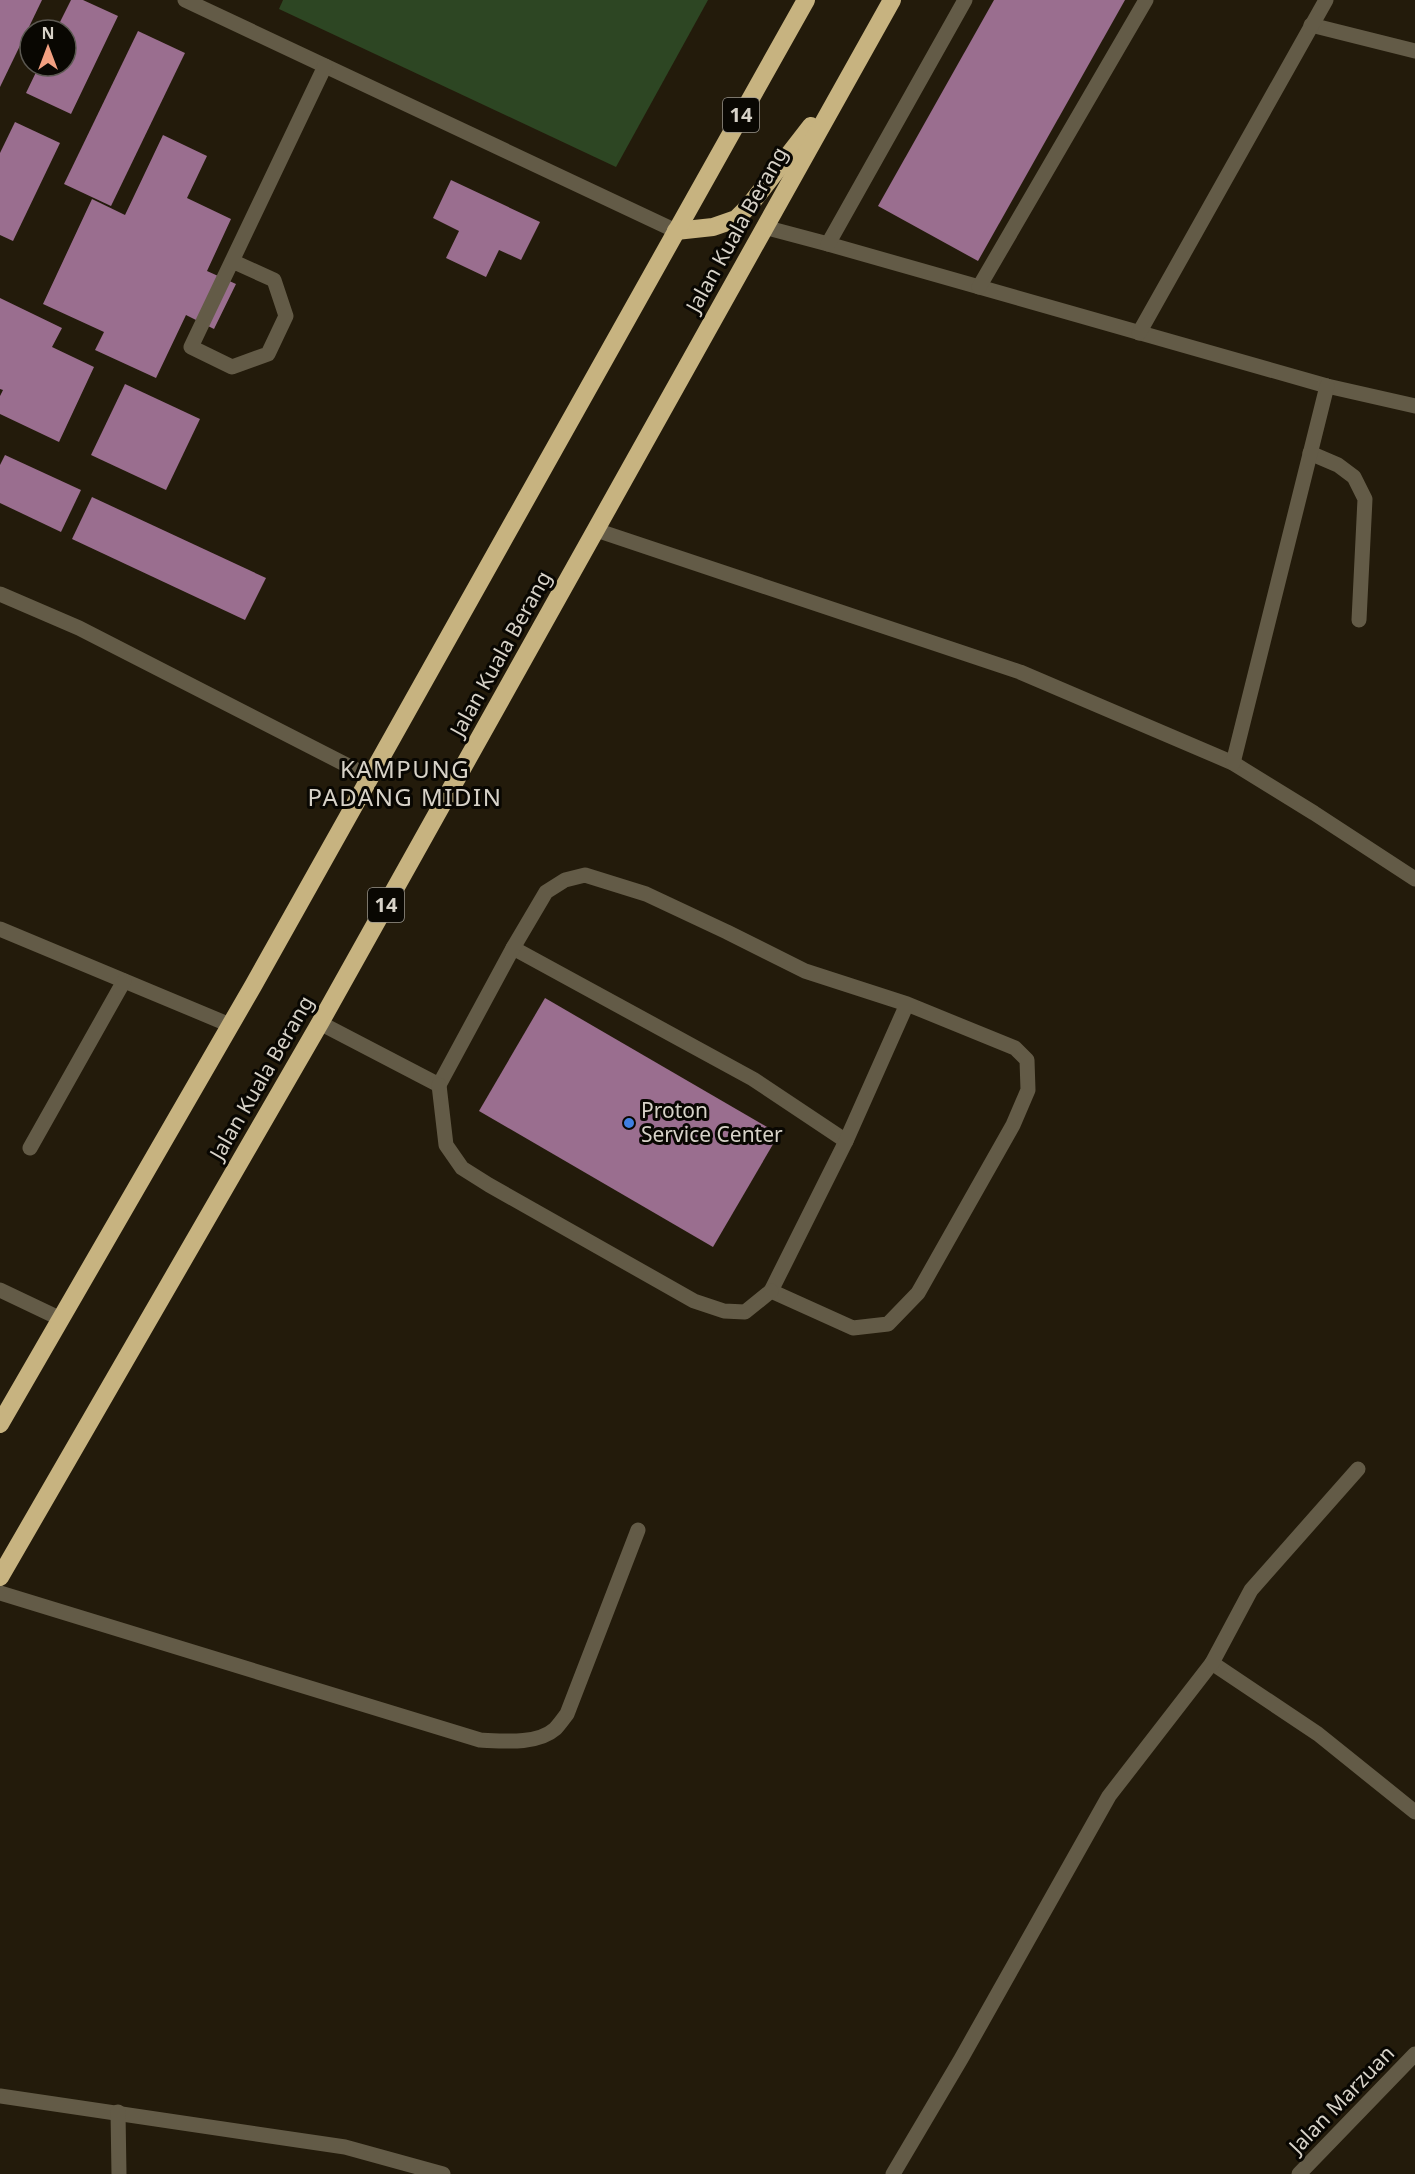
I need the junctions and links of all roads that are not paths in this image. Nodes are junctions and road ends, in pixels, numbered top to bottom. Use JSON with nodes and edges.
{"nodes":[{"id":1,"x":185,"y":0,"type":"edge"},
{"id":2,"x":806,"y":0,"type":"edge"},
{"id":3,"x":892,"y":0,"type":"edge"},
{"id":4,"x":965,"y":0,"type":"edge"},
{"id":5,"x":1146,"y":0,"type":"edge"},
{"id":6,"x":1326,"y":0,"type":"edge"},
{"id":7,"x":1311,"y":26,"type":"junction"},
{"id":8,"x":1415,"y":51,"type":"edge"},
{"id":9,"x":325,"y":66,"type":"junction"},
{"id":10,"x":849,"y":77,"type":"junction"},
{"id":11,"x":764,"y":227,"type":"junction"},
{"id":12,"x":676,"y":231,"type":"junction"},
{"id":13,"x":828,"y":244,"type":"junction"},
{"id":14,"x":232,"y":261,"type":"junction"},
{"id":15,"x":978,"y":287,"type":"junction"},
{"id":16,"x":1139,"y":333,"type":"junction"},
{"id":17,"x":1327,"y":386,"type":"junction"},
{"id":18,"x":1415,"y":406,"type":"edge"},
{"id":19,"x":1310,"y":453,"type":"junction"},
{"id":20,"x":597,"y":530,"type":"junction"},
{"id":21,"x":0,"y":594,"type":"edge"},
{"id":22,"x":1359,"y":620,"type":"dead end"},
{"id":23,"x":1233,"y":763,"type":"junction"},
{"id":24,"x":370,"y":777,"type":"junction"},
{"id":25,"x":1415,"y":879,"type":"edge"},
{"id":26,"x":0,"y":928,"type":"edge"},
{"id":27,"x":513,"y":948,"type":"junction"},
{"id":28,"x":124,"y":981,"type":"junction"},
{"id":29,"x":907,"y":1004,"type":"junction"},
{"id":30,"x":320,"y":1023,"type":"junction"},
{"id":31,"x":230,"y":1025,"type":"junction"},
{"id":32,"x":439,"y":1085,"type":"junction"},
{"id":33,"x":846,"y":1141,"type":"junction"},
{"id":34,"x":30,"y":1148,"type":"dead end"},
{"id":35,"x":0,"y":1290,"type":"edge"},
{"id":36,"x":771,"y":1291,"type":"junction"},
{"id":37,"x":61,"y":1319,"type":"junction"},
{"id":38,"x":0,"y":1424,"type":"edge"},
{"id":39,"x":1358,"y":1468,"type":"dead end"},
{"id":40,"x":638,"y":1530,"type":"dead end"},
{"id":41,"x":0,"y":1578,"type":"edge"},
{"id":42,"x":0,"y":1593,"type":"edge"},
{"id":43,"x":1212,"y":1663,"type":"junction"},
{"id":44,"x":1415,"y":1812,"type":"edge"},
{"id":45,"x":1415,"y":2054,"type":"edge"},
{"id":46,"x":0,"y":2096,"type":"edge"},
{"id":47,"x":118,"y":2112,"type":"junction"},
{"id":48,"x":119,"y":2174,"type":"edge"},
{"id":49,"x":443,"y":2174,"type":"edge"},
{"id":50,"x":893,"y":2174,"type":"edge"},
{"id":51,"x":1299,"y":2174,"type":"edge"}],
"edges":[{"from":1,"to":9,"type":"street"},
{"from":2,"to":12,"type":"highway","number":"14"},
{"from":3,"to":10,"type":"highway","name":"Jalan Kuala Berang","number":"14"},
{"from":4,"to":13,"type":"street"},
{"from":5,"to":15,"type":"street"},
{"from":6,"to":7,"type":"street"},
{"from":7,"to":8,"type":"street"},
{"from":7,"to":16,"type":"street"},
{"from":9,"to":12,"type":"street"},
{"from":9,"to":14,"type":"street"},
{"from":10,"to":11,"type":"highway","name":"Jalan Kuala Berang","number":"14"},
{"from":10,"to":12,"type":"highway"},
{"from":11,"to":13,"type":"street"},
{"from":11,"to":20,"type":"highway","name":"Jalan Kuala Berang","number":"14"},
{"from":12,"to":24,"type":"highway","number":"14"},
{"from":13,"to":15,"type":"street"},
{"from":14,"to":14,"type":"street"},
{"from":15,"to":16,"type":"street"},
{"from":16,"to":17,"type":"street"},
{"from":17,"to":18,"type":"street"},
{"from":17,"to":19,"type":"street"},
{"from":19,"to":22,"type":"street"},
{"from":19,"to":23,"type":"street"},
{"from":20,"to":23,"type":"street"},
{"from":20,"to":30,"type":"highway","name":"Jalan Kuala Berang","number":"14"},
{"from":21,"to":24,"type":"street"},
{"from":23,"to":25,"type":"street"},
{"from":24,"to":31,"type":"highway","number":"14"},
{"from":26,"to":28,"type":"street"},
{"from":27,"to":29,"type":"street"},
{"from":27,"to":32,"type":"street"},
{"from":27,"to":33,"type":"street"},
{"from":28,"to":31,"type":"street"},
{"from":28,"to":34,"type":"street"},
{"from":29,"to":33,"type":"street"},
{"from":29,"to":36,"type":"street"},
{"from":30,"to":32,"type":"street"},
{"from":30,"to":41,"type":"highway","name":"Jalan Kuala Berang","number":"14"},
{"from":31,"to":37,"type":"highway","number":"14"},
{"from":32,"to":36,"type":"street"},
{"from":33,"to":36,"type":"street"},
{"from":35,"to":37,"type":"street"},
{"from":37,"to":38,"type":"highway","number":"14"},
{"from":39,"to":43,"type":"street"},
{"from":40,"to":42,"type":"street"},
{"from":43,"to":44,"type":"street"},
{"from":43,"to":50,"type":"street"},
{"from":45,"to":51,"type":"street","name":"Jalan Marzuan"},
{"from":46,"to":47,"type":"street"},
{"from":47,"to":48,"type":"street"},
{"from":47,"to":49,"type":"street"}]}
